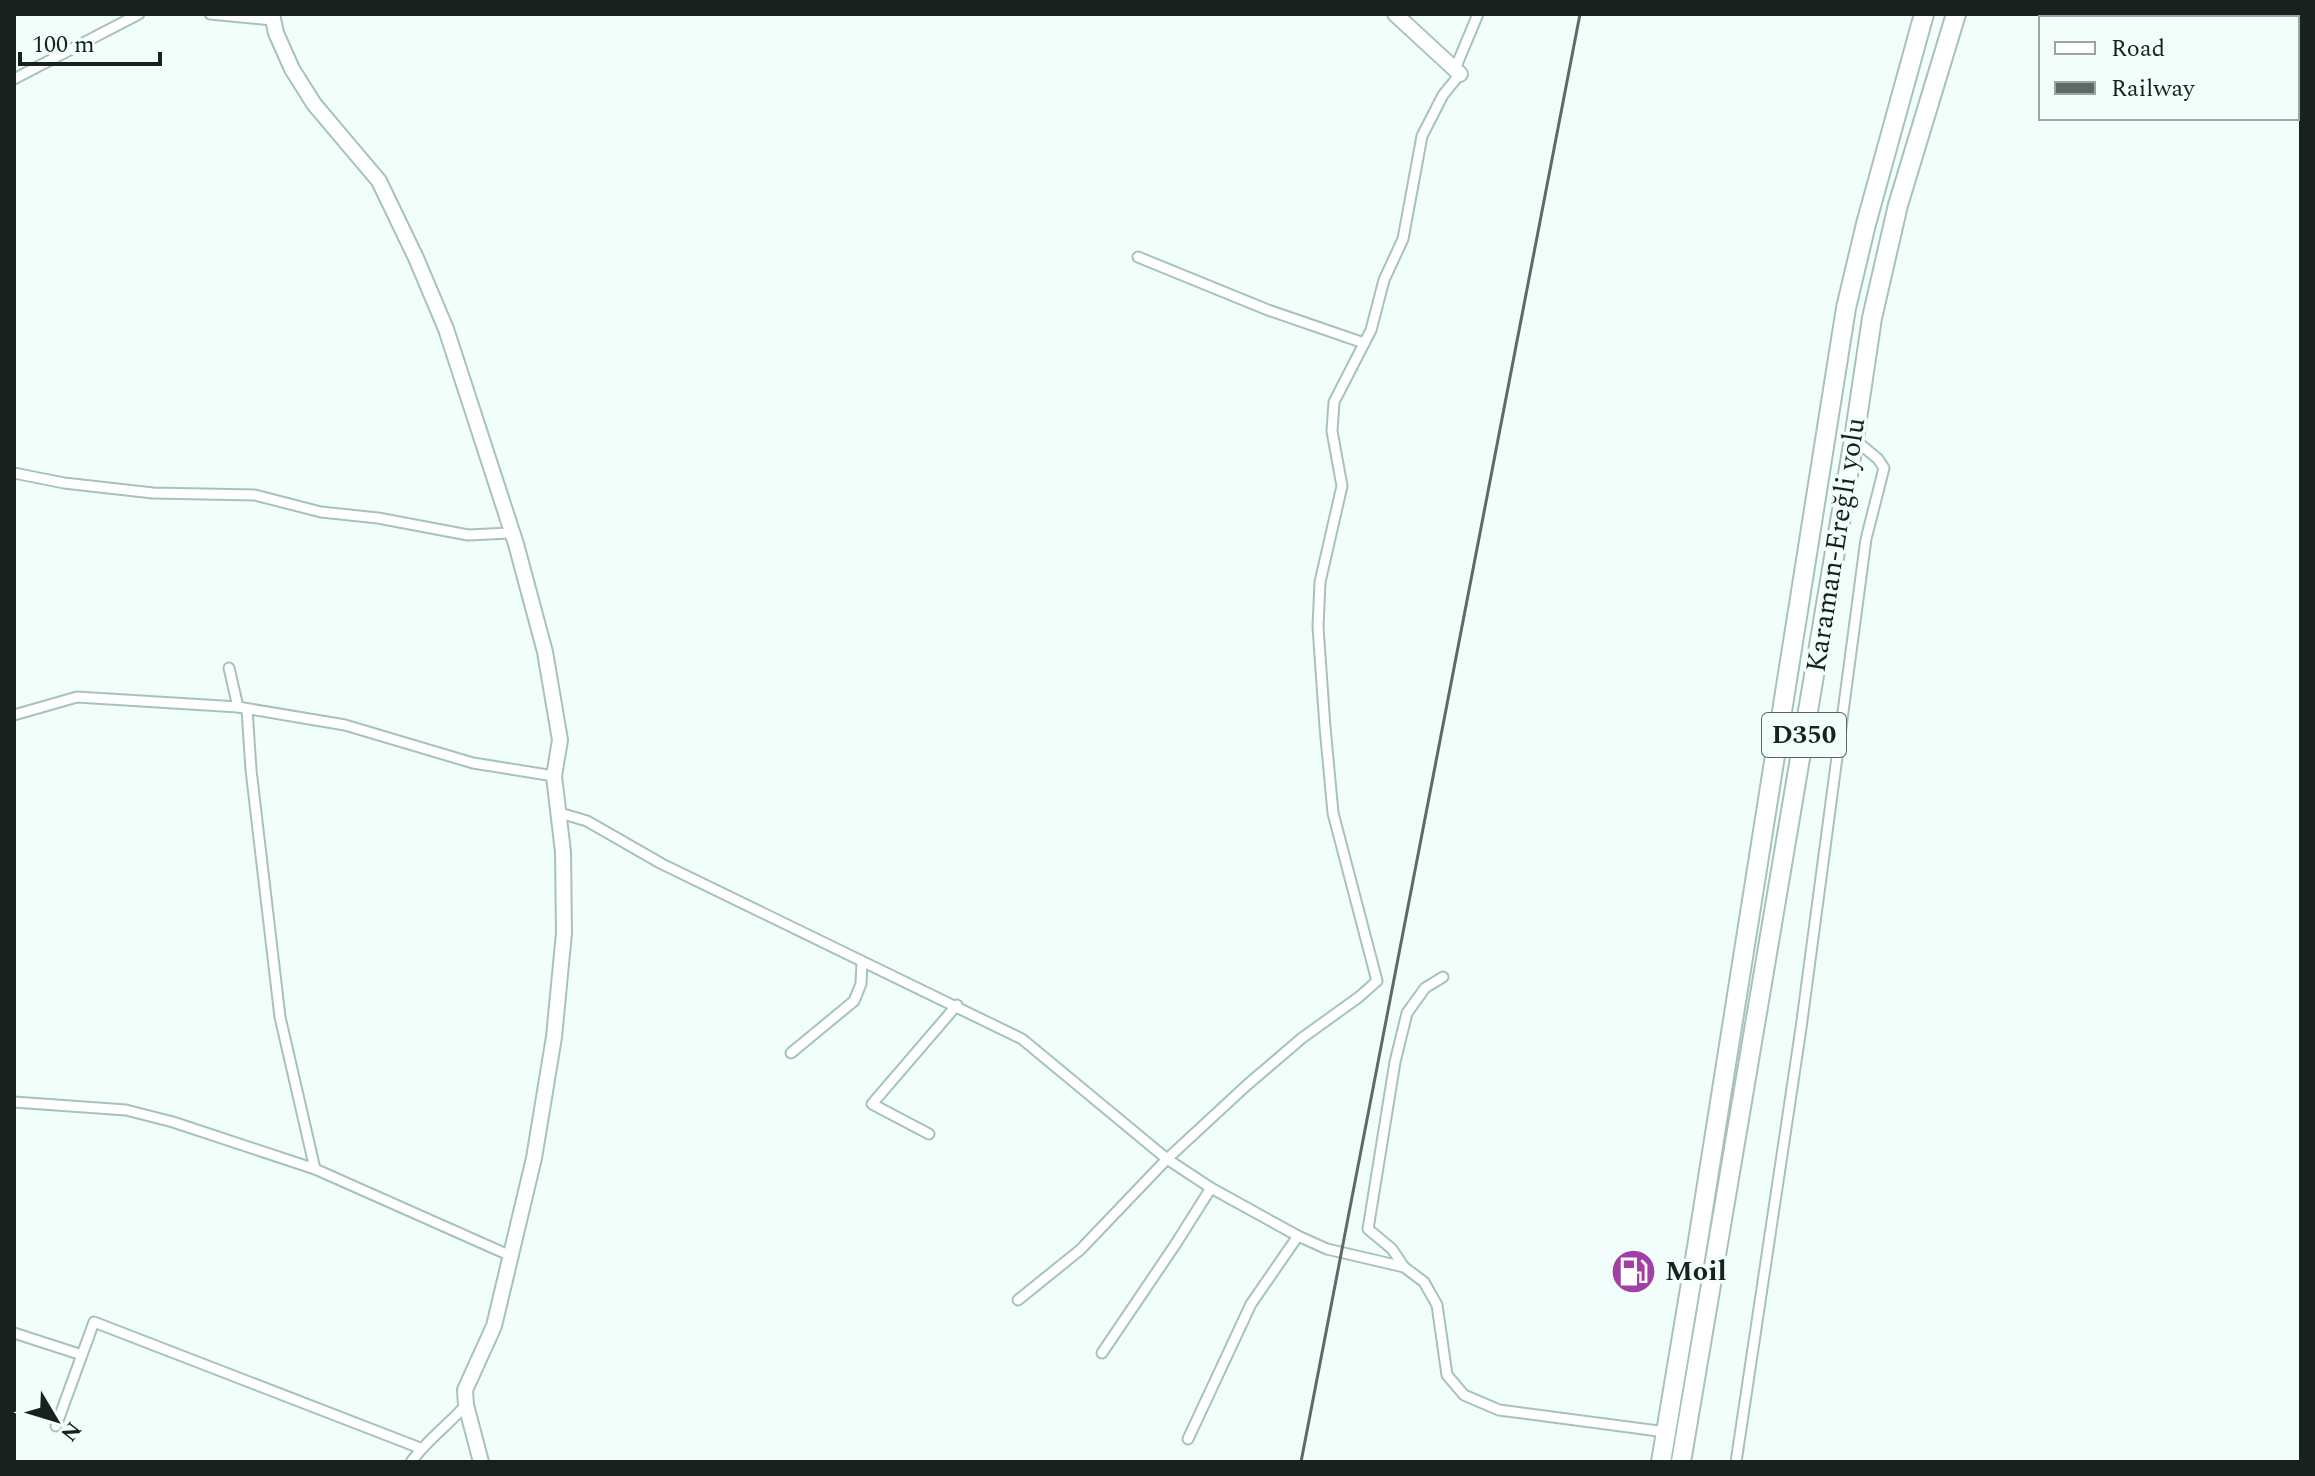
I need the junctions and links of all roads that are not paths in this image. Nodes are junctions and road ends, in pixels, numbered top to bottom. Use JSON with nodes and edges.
{"nodes":[{"id":1,"x":139,"y":14,"type":"edge"},
{"id":2,"x":210,"y":14,"type":"edge"},
{"id":3,"x":1395,"y":14,"type":"edge"},
{"id":4,"x":1478,"y":14,"type":"edge"},
{"id":5,"x":1924,"y":14,"type":"edge"},
{"id":6,"x":1956,"y":14,"type":"edge"},
{"id":7,"x":273,"y":17,"type":"edge"},
{"id":8,"x":1458,"y":72,"type":"junction"},
{"id":9,"x":14,"y":79,"type":"edge"},
{"id":10,"x":1138,"y":257,"type":"dead end"},
{"id":11,"x":1364,"y":343,"type":"junction"},
{"id":12,"x":1854,"y":439,"type":"junction"},
{"id":13,"x":14,"y":473,"type":"edge"},
{"id":14,"x":512,"y":533,"type":"junction"},
{"id":15,"x":229,"y":668,"type":"dead end"},
{"id":16,"x":242,"y":708,"type":"junction"},
{"id":17,"x":14,"y":715,"type":"edge"},
{"id":18,"x":554,"y":776,"type":"junction"},
{"id":19,"x":560,"y":813,"type":"junction"},
{"id":20,"x":862,"y":962,"type":"junction"},
{"id":21,"x":1443,"y":977,"type":"dead end"},
{"id":22,"x":957,"y":1005,"type":"junction"},
{"id":23,"x":791,"y":1053,"type":"dead end"},
{"id":24,"x":14,"y":1102,"type":"edge"},
{"id":25,"x":929,"y":1134,"type":"dead end"},
{"id":26,"x":1167,"y":1159,"type":"junction"},
{"id":27,"x":315,"y":1169,"type":"junction"},
{"id":28,"x":1211,"y":1188,"type":"junction"},
{"id":29,"x":1298,"y":1236,"type":"junction"},
{"id":30,"x":511,"y":1256,"type":"junction"},
{"id":31,"x":1404,"y":1267,"type":"junction"},
{"id":32,"x":1018,"y":1300,"type":"dead end"},
{"id":33,"x":14,"y":1333,"type":"edge"},
{"id":34,"x":1102,"y":1353,"type":"dead end"},
{"id":35,"x":82,"y":1355,"type":"junction"},
{"id":36,"x":466,"y":1405,"type":"junction"},
{"id":37,"x":56,"y":1426,"type":"dead end"},
{"id":38,"x":1667,"y":1432,"type":"junction"},
{"id":39,"x":1188,"y":1439,"type":"dead end"},
{"id":40,"x":420,"y":1448,"type":"junction"},
{"id":41,"x":411,"y":1462,"type":"edge"},
{"id":42,"x":481,"y":1462,"type":"edge"},
{"id":43,"x":1661,"y":1462,"type":"edge"},
{"id":44,"x":1681,"y":1462,"type":"edge"},
{"id":45,"x":1736,"y":1462,"type":"edge"}],
"edges":[{"from":1,"to":9,"type":"street"},
{"from":2,"to":7,"type":"street"},
{"from":3,"to":8,"type":"street"},
{"from":4,"to":8,"type":"street"},
{"from":5,"to":38,"type":"highway","name":"Karaman-Ereğli yolu","number":"D350"},
{"from":6,"to":12,"type":"highway","name":"Karaman-Ereğli yolu","number":"D350"},
{"from":7,"to":14,"type":"street"},
{"from":8,"to":11,"type":"street"},
{"from":10,"to":11,"type":"street"},
{"from":11,"to":26,"type":"street"},
{"from":12,"to":44,"type":"highway","name":"Karaman-Ereğli yolu","number":"D350"},
{"from":12,"to":45,"type":"street"},
{"from":13,"to":14,"type":"street"},
{"from":14,"to":18,"type":"street"},
{"from":15,"to":16,"type":"street"},
{"from":16,"to":17,"type":"street"},
{"from":16,"to":18,"type":"street"},
{"from":16,"to":27,"type":"street"},
{"from":18,"to":19,"type":"street"},
{"from":19,"to":20,"type":"street"},
{"from":19,"to":30,"type":"street"},
{"from":20,"to":22,"type":"street"},
{"from":20,"to":23,"type":"street"},
{"from":21,"to":31,"type":"street"},
{"from":22,"to":25,"type":"street"},
{"from":22,"to":26,"type":"street"},
{"from":24,"to":27,"type":"street"},
{"from":26,"to":28,"type":"street"},
{"from":26,"to":32,"type":"street"},
{"from":27,"to":30,"type":"street"},
{"from":28,"to":29,"type":"street"},
{"from":28,"to":34,"type":"street"},
{"from":29,"to":31,"type":"street"},
{"from":29,"to":39,"type":"street"},
{"from":30,"to":36,"type":"street"},
{"from":31,"to":38,"type":"street"},
{"from":33,"to":35,"type":"street"},
{"from":35,"to":37,"type":"street"},
{"from":35,"to":40,"type":"street"},
{"from":36,"to":40,"type":"street"},
{"from":36,"to":42,"type":"street"},
{"from":38,"to":43,"type":"highway","name":"Karaman-Ereğli yolu","number":"D350"},
{"from":40,"to":41,"type":"street"}]}
